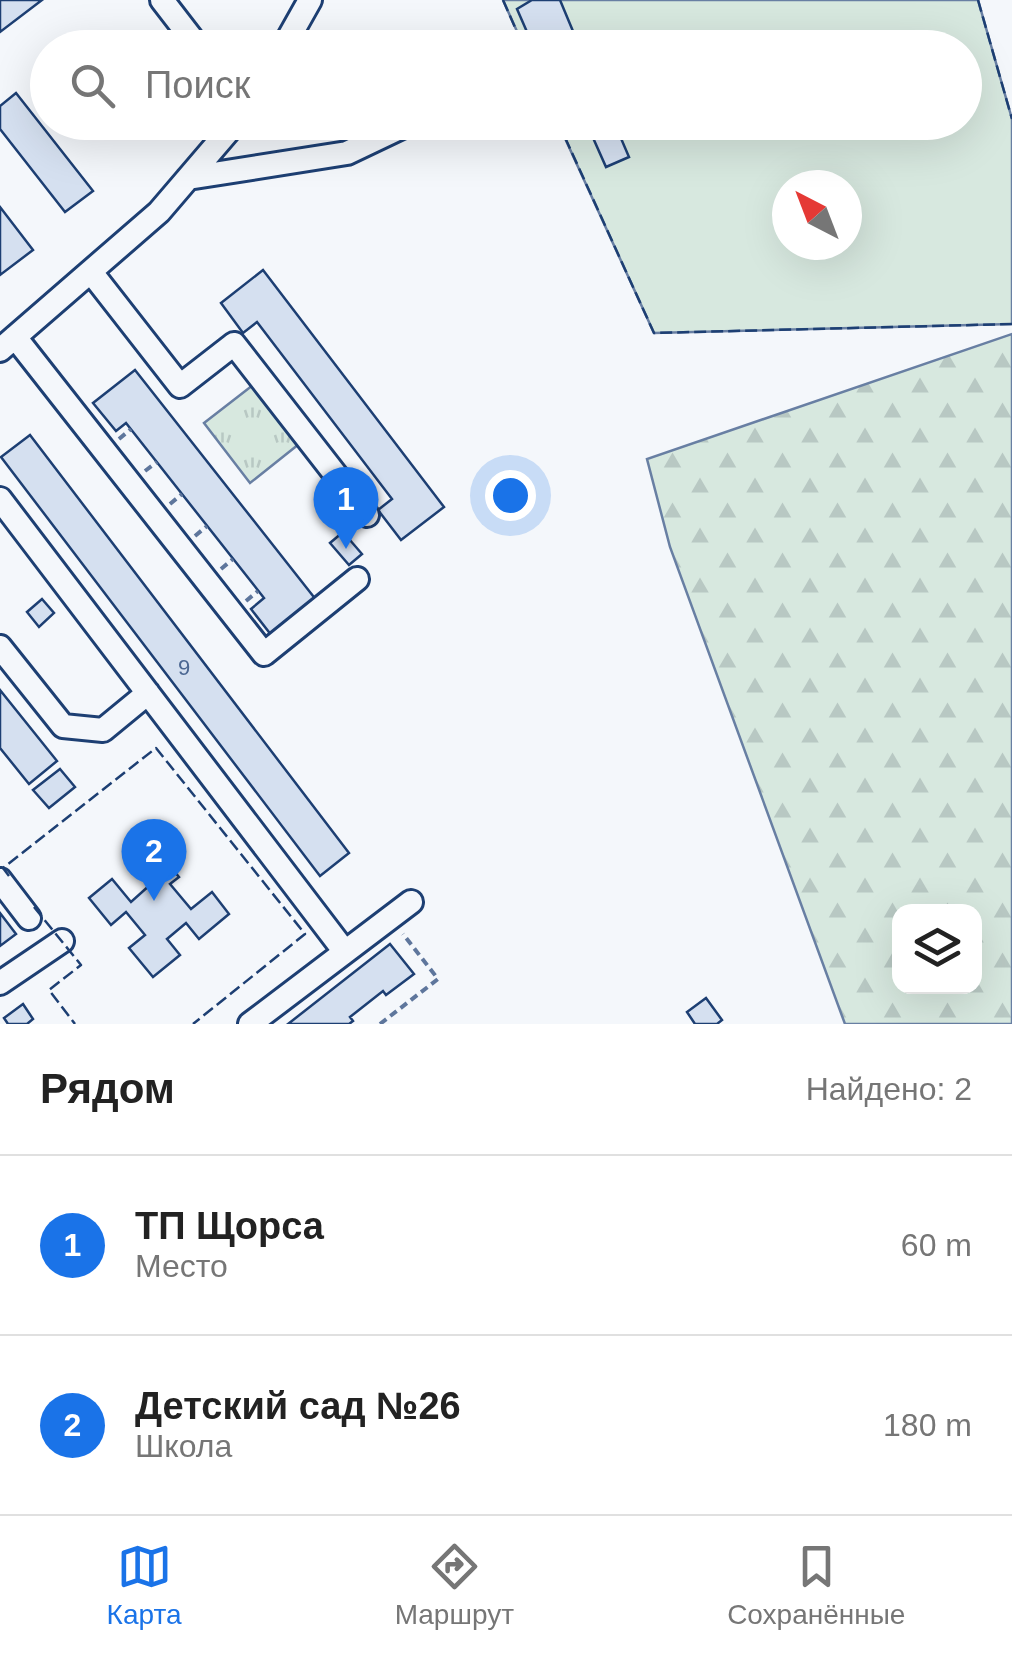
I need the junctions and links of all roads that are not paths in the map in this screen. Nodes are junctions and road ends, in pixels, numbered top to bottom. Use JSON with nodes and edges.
{"nodes":[{"id":1,"x":162,"y":0,"type":"edge"},
{"id":2,"x":310,"y":0,"type":"edge"},
{"id":3,"x":186,"y":30,"type":"edge"},
{"id":4,"x":293,"y":30,"type":"edge"},
{"id":5,"x":221,"y":140,"type":"edge"},
{"id":6,"x":374,"y":140,"type":"edge"},
{"id":7,"x":188,"y":178,"type":"junction"},
{"id":8,"x":92,"y":272,"type":"junction"},
{"id":9,"x":8,"y":344,"type":"edge"},
{"id":10,"x":0,"y":499,"type":"edge"},
{"id":11,"x":367,"y":515,"type":"dead end"},
{"id":12,"x":357,"y":579,"type":"dead end"},
{"id":13,"x":0,"y":648,"type":"edge"},
{"id":14,"x":148,"y":693,"type":"junction"},
{"id":15,"x":0,"y":880,"type":"edge"},
{"id":16,"x":411,"y":902,"type":"dead end"},
{"id":17,"x":29,"y":918,"type":"dead end"},
{"id":18,"x":62,"y":941,"type":"dead end"},
{"id":19,"x":345,"y":952,"type":"junction"},
{"id":20,"x":0,"y":983,"type":"edge"},
{"id":21,"x":250,"y":1024,"type":"edge"}],
"edges":[{"from":1,"to":3,"type":"street"},
{"from":2,"to":4,"type":"street"},
{"from":5,"to":7,"type":"street"},
{"from":6,"to":7,"type":"street"},
{"from":7,"to":8,"type":"street"},
{"from":8,"to":9,"type":"street"},
{"from":8,"to":11,"type":"street"},
{"from":9,"to":12,"type":"street"},
{"from":10,"to":14,"type":"street"},
{"from":13,"to":14,"type":"street"},
{"from":14,"to":19,"type":"street"},
{"from":15,"to":17,"type":"street"},
{"from":16,"to":19,"type":"street"},
{"from":18,"to":20,"type":"street"},
{"from":19,"to":21,"type":"street"}]}
